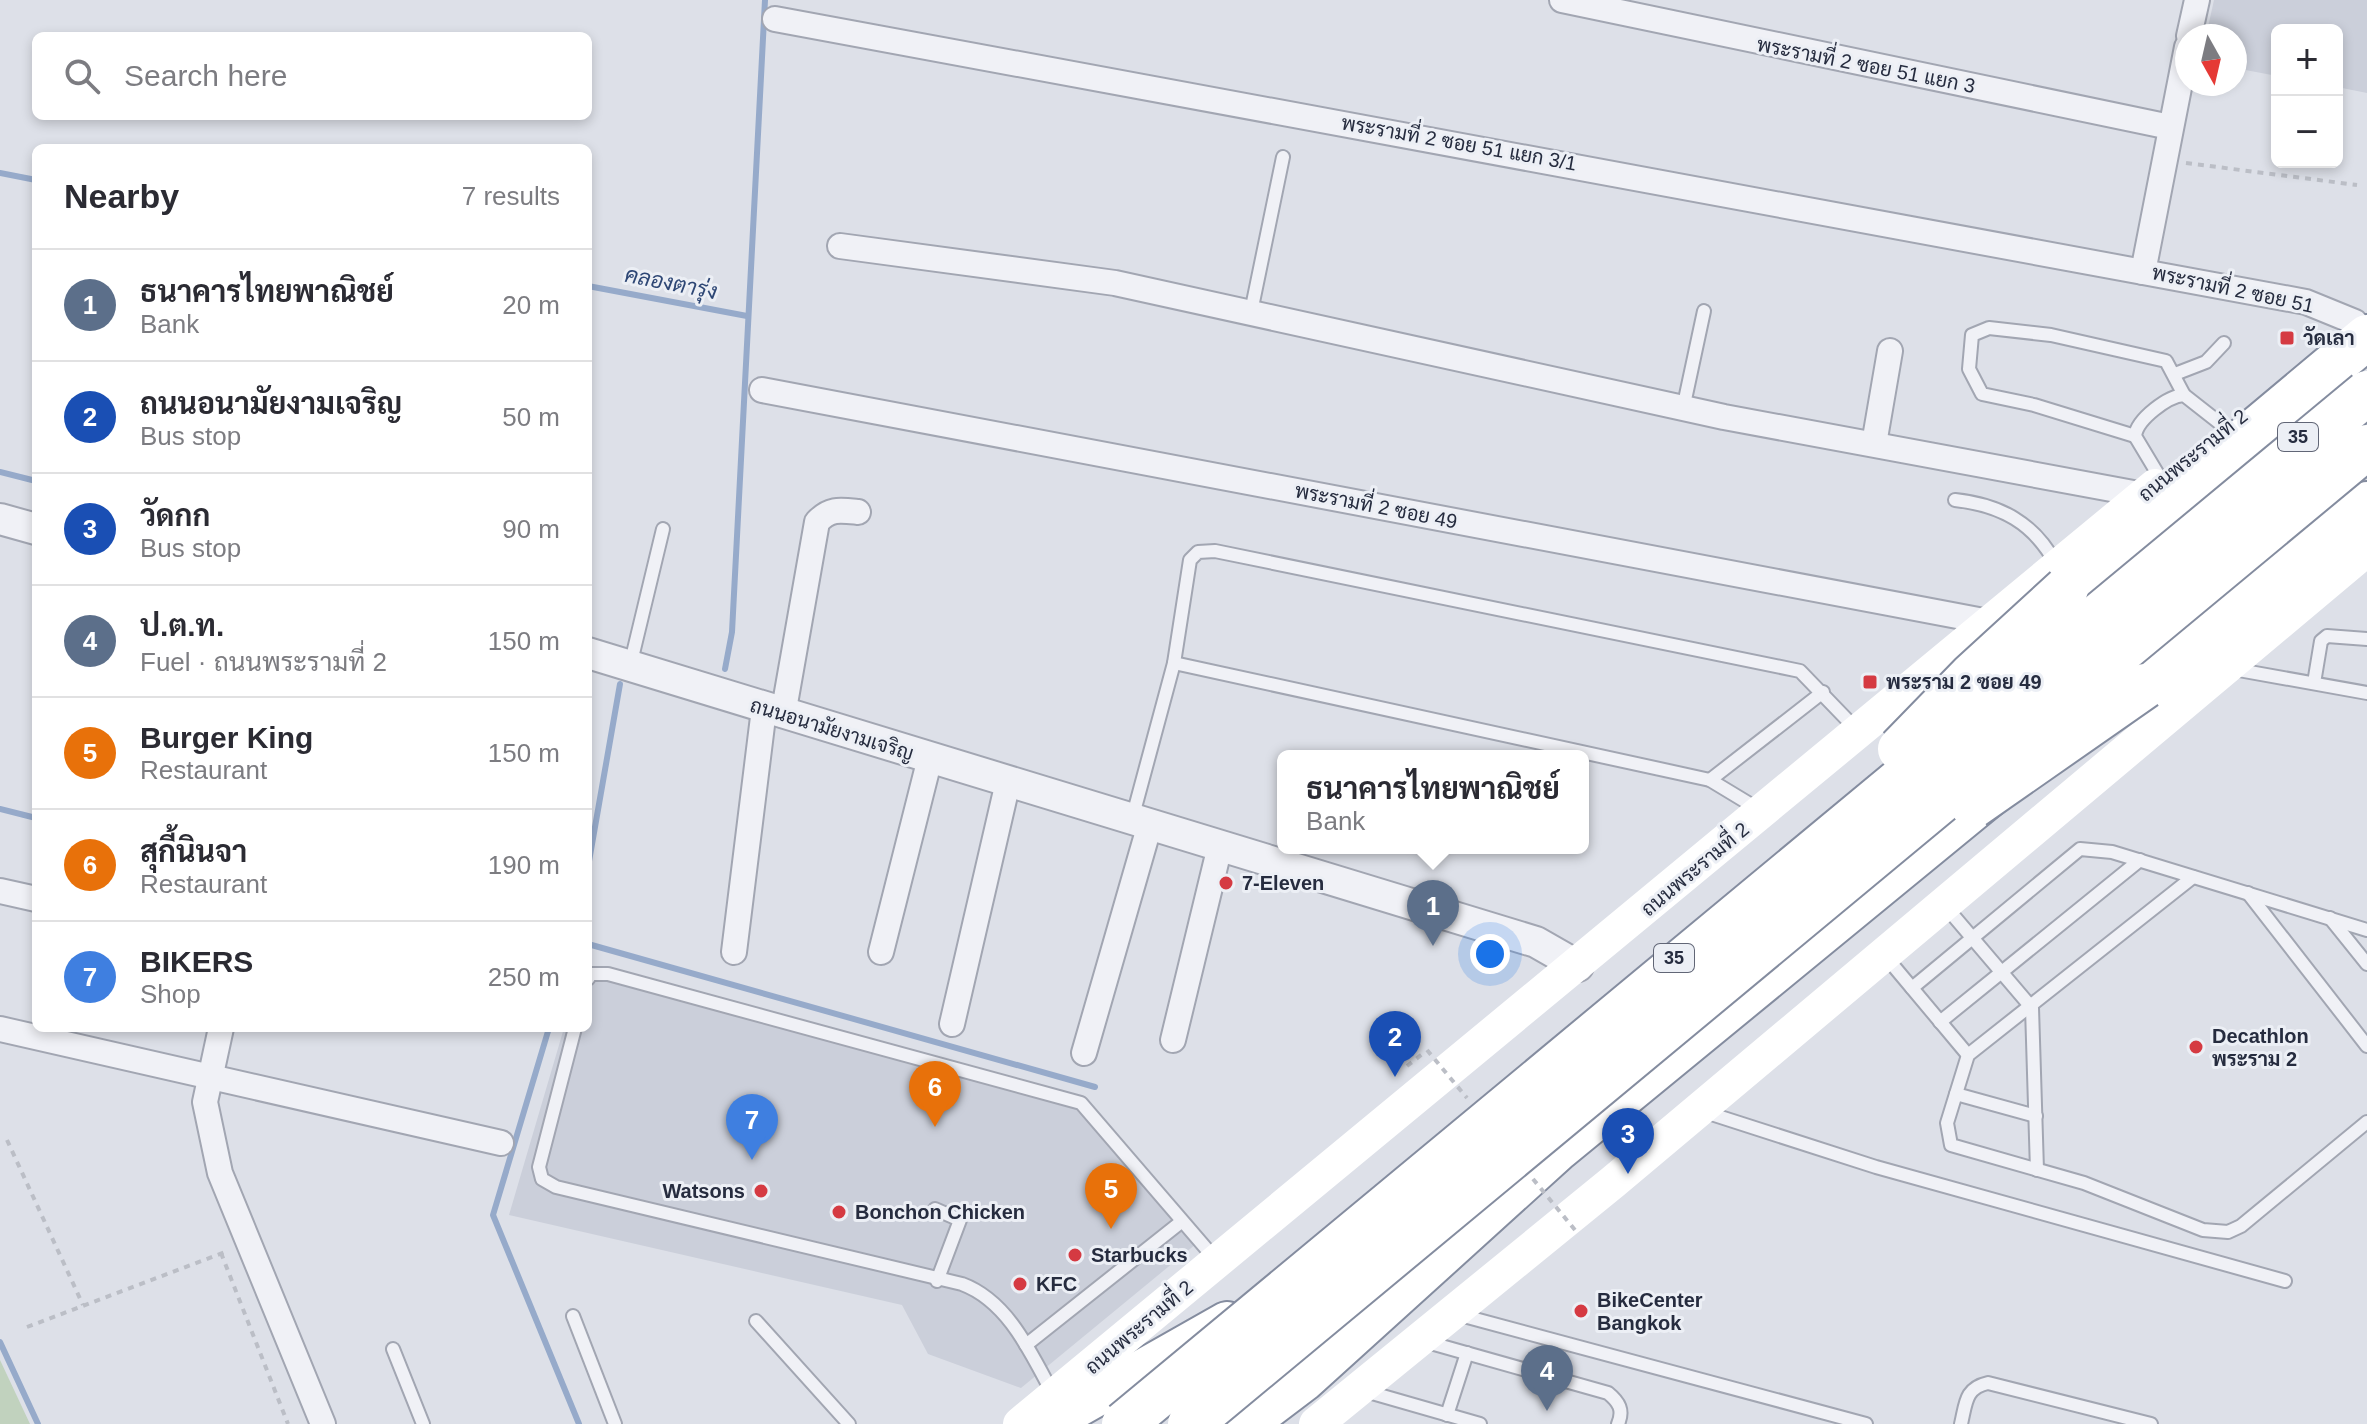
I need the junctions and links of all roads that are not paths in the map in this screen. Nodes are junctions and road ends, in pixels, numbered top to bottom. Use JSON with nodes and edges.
{"nodes":[{"id":1,"x":1562,"y":0,"type":"edge"},
{"id":2,"x":2197,"y":0,"type":"edge"},
{"id":3,"x":775,"y":19,"type":"dead end"},
{"id":4,"x":2192,"y":24,"type":"edge"},
{"id":5,"x":2177,"y":96,"type":"edge"},
{"id":6,"x":2170,"y":127,"type":"junction"},
{"id":7,"x":1283,"y":157,"type":"dead end"},
{"id":8,"x":840,"y":246,"type":"dead end"},
{"id":9,"x":2143,"y":272,"type":"junction"},
{"id":10,"x":1704,"y":311,"type":"dead end"},
{"id":11,"x":1251,"y":312,"type":"junction"},
{"id":12,"x":2363,"y":324,"type":"edge"},
{"id":13,"x":2224,"y":343,"type":"dead end"},
{"id":14,"x":1890,"y":351,"type":"dead end"},
{"id":15,"x":2175,"y":374,"type":"junction"},
{"id":16,"x":2367,"y":380,"type":"edge"},
{"id":17,"x":762,"y":390,"type":"dead end"},
{"id":18,"x":2367,"y":393,"type":"edge"},
{"id":19,"x":2184,"y":395,"type":"junction"},
{"id":20,"x":1683,"y":409,"type":"junction"},
{"id":21,"x":2226,"y":428,"type":"junction"},
{"id":22,"x":2135,"y":436,"type":"junction"},
{"id":23,"x":1874,"y":444,"type":"junction"},
{"id":24,"x":2367,"y":447,"type":"edge"},
{"id":25,"x":2367,"y":487,"type":"edge"},
{"id":26,"x":2153,"y":488,"type":"junction"},
{"id":27,"x":1955,"y":500,"type":"dead end"},
{"id":28,"x":2367,"y":504,"type":"edge"},
{"id":29,"x":858,"y":512,"type":"dead end"},
{"id":30,"x":0,"y":519,"type":"edge"},
{"id":31,"x":32,"y":528,"type":"edge"},
{"id":32,"x":663,"y":529,"type":"dead end"},
{"id":33,"x":2367,"y":549,"type":"edge"},
{"id":34,"x":2058,"y":567,"type":"junction"},
{"id":35,"x":1989,"y":622,"type":"junction"},
{"id":36,"x":2367,"y":639,"type":"edge"},
{"id":37,"x":592,"y":654,"type":"edge"},
{"id":38,"x":1174,"y":663,"type":"junction"},
{"id":39,"x":630,"y":668,"type":"junction"},
{"id":40,"x":2223,"y":670,"type":"junction"},
{"id":41,"x":2314,"y":683,"type":"junction"},
{"id":42,"x":1823,"y":692,"type":"junction"},
{"id":43,"x":2367,"y":693,"type":"edge"},
{"id":44,"x":774,"y":712,"type":"junction"},
{"id":45,"x":1858,"y":731,"type":"junction"},
{"id":46,"x":1573,"y":750,"type":"edge"},
{"id":47,"x":1589,"y":754,"type":"edge"},
{"id":48,"x":930,"y":758,"type":"junction"},
{"id":49,"x":1710,"y":780,"type":"junction"},
{"id":50,"x":1008,"y":782,"type":"junction"},
{"id":51,"x":1763,"y":812,"type":"junction"},
{"id":52,"x":1141,"y":822,"type":"junction"},
{"id":53,"x":1220,"y":846,"type":"junction"},
{"id":54,"x":2140,"y":860,"type":"junction"},
{"id":55,"x":2193,"y":877,"type":"junction"},
{"id":56,"x":0,"y":891,"type":"edge"},
{"id":57,"x":2248,"y":893,"type":"junction"},
{"id":58,"x":32,"y":898,"type":"edge"},
{"id":59,"x":1944,"y":904,"type":"junction"},
{"id":60,"x":1778,"y":909,"type":"junction"},
{"id":61,"x":2330,"y":918,"type":"junction"},
{"id":62,"x":2367,"y":930,"type":"edge"},
{"id":63,"x":1972,"y":936,"type":"junction"},
{"id":64,"x":734,"y":952,"type":"dead end"},
{"id":65,"x":881,"y":952,"type":"dead end"},
{"id":66,"x":1884,"y":955,"type":"junction"},
{"id":67,"x":2367,"y":964,"type":"edge"},
{"id":68,"x":1578,"y":966,"type":"junction"},
{"id":69,"x":2000,"y":971,"type":"junction"},
{"id":70,"x":592,"y":974,"type":"edge"},
{"id":71,"x":1912,"y":988,"type":"junction"},
{"id":72,"x":2032,"y":1008,"type":"junction"},
{"id":73,"x":1940,"y":1022,"type":"junction"},
{"id":74,"x":952,"y":1024,"type":"dead end"},
{"id":75,"x":0,"y":1029,"type":"edge"},
{"id":76,"x":220,"y":1032,"type":"edge"},
{"id":77,"x":574,"y":1032,"type":"edge"},
{"id":78,"x":1173,"y":1040,"type":"dead end"},
{"id":79,"x":2367,"y":1046,"type":"edge"},
{"id":80,"x":1084,"y":1053,"type":"dead end"},
{"id":81,"x":1968,"y":1055,"type":"junction"},
{"id":82,"x":210,"y":1077,"type":"junction"},
{"id":83,"x":1956,"y":1094,"type":"junction"},
{"id":84,"x":1698,"y":1110,"type":"junction"},
{"id":85,"x":2036,"y":1116,"type":"junction"},
{"id":86,"x":2367,"y":1122,"type":"edge"},
{"id":87,"x":501,"y":1143,"type":"dead end"},
{"id":88,"x":2037,"y":1170,"type":"junction"},
{"id":89,"x":935,"y":1209,"type":"dead end"},
{"id":90,"x":1181,"y":1222,"type":"junction"},
{"id":91,"x":1217,"y":1262,"type":"junction"},
{"id":92,"x":937,"y":1281,"type":"junction"},
{"id":93,"x":2285,"y":1281,"type":"dead end"},
{"id":94,"x":1453,"y":1313,"type":"junction"},
{"id":95,"x":573,"y":1316,"type":"dead end"},
{"id":96,"x":756,"y":1321,"type":"dead end"},
{"id":97,"x":1227,"y":1322,"type":"junction"},
{"id":98,"x":1422,"y":1340,"type":"junction"},
{"id":99,"x":1026,"y":1345,"type":"junction"},
{"id":100,"x":393,"y":1349,"type":"dead end"},
{"id":101,"x":1467,"y":1353,"type":"junction"},
{"id":102,"x":1305,"y":1380,"type":"junction"},
{"id":103,"x":1358,"y":1389,"type":"junction"},
{"id":104,"x":1051,"y":1410,"type":"edge"},
{"id":105,"x":1447,"y":1415,"type":"junction"},
{"id":106,"x":1329,"y":1420,"type":"edge"},
{"id":107,"x":323,"y":1424,"type":"edge"},
{"id":108,"x":423,"y":1424,"type":"edge"},
{"id":109,"x":615,"y":1424,"type":"edge"},
{"id":110,"x":849,"y":1424,"type":"edge"},
{"id":111,"x":1020,"y":1424,"type":"edge"},
{"id":112,"x":1122,"y":1424,"type":"edge"},
{"id":113,"x":1190,"y":1424,"type":"edge"},
{"id":114,"x":1247,"y":1424,"type":"edge"},
{"id":115,"x":1261,"y":1424,"type":"edge"},
{"id":116,"x":1480,"y":1424,"type":"edge"},
{"id":117,"x":1618,"y":1424,"type":"edge"},
{"id":118,"x":1866,"y":1424,"type":"edge"},
{"id":119,"x":1961,"y":1424,"type":"edge"},
{"id":120,"x":2151,"y":1424,"type":"edge"}],
"edges":[{"from":1,"to":6,"type":"street","name":"พระรามที่ 2 ซอย 51 แยก 3"},
{"from":2,"to":4,"type":"street"},
{"from":3,"to":9,"type":"street","name":"พระรามที่ 2 ซอย 51 แยก 3/1"},
{"from":5,"to":6,"type":"street","name":"พระรามที่ 2 ซอย 51"},
{"from":6,"to":9,"type":"street","name":"พระรามที่ 2 ซอย 51"},
{"from":7,"to":11,"type":"lane"},
{"from":8,"to":11,"type":"street"},
{"from":9,"to":12,"type":"street","name":"พระรามที่ 2 ซอย 51"},
{"from":10,"to":20,"type":"lane"},
{"from":11,"to":20,"type":"street"},
{"from":12,"to":21,"type":"main road","name":"ถนนพระรามที่ 2","number":"35"},
{"from":12,"to":60,"type":"highway","bridge":true},
{"from":13,"to":15,"type":"lane"},
{"from":14,"to":23,"type":"street"},
{"from":15,"to":19,"type":"lane"},
{"from":15,"to":22,"type":"lane"},
{"from":16,"to":97,"type":"highway","number":"35"},
{"from":17,"to":35,"type":"street","name":"พระรามที่ 2 ซอย 49"},
{"from":18,"to":60,"type":"highway","bridge":true},
{"from":19,"to":21,"type":"lane"},
{"from":19,"to":22,"type":"lane"},
{"from":20,"to":23,"type":"street"},
{"from":21,"to":26,"type":"main road","name":"ถนนพระรามที่ 2","number":"35"},
{"from":22,"to":26,"type":"lane"},
{"from":23,"to":26,"type":"street"},
{"from":24,"to":60,"type":"highway","bridge":true},
{"from":25,"to":102,"type":"highway"},
{"from":26,"to":34,"type":"main road","name":"ถนนพระรามที่ 2","number":"35"},
{"from":27,"to":34,"type":"lane"},
{"from":28,"to":60,"type":"highway","bridge":true},
{"from":29,"to":44,"type":"street"},
{"from":30,"to":31,"type":"street"},
{"from":32,"to":39,"type":"lane"},
{"from":33,"to":40,"type":"main road"},
{"from":34,"to":35,"type":"main road","name":"ถนนพระรามที่ 2","number":"35"},
{"from":35,"to":45,"type":"main road","name":"ถนนพระรามที่ 2","number":"35"},
{"from":36,"to":41,"type":"lane"},
{"from":37,"to":39,"type":"street","name":"ถนนอนามัยงามเจริญ"},
{"from":38,"to":42,"type":"lane"},
{"from":38,"to":46,"type":"lane"},
{"from":38,"to":52,"type":"lane"},
{"from":39,"to":44,"type":"street","name":"ถนนอนามัยงามเจริญ"},
{"from":40,"to":41,"type":"lane"},
{"from":40,"to":59,"type":"main road"},
{"from":41,"to":43,"type":"lane"},
{"from":42,"to":45,"type":"lane"},
{"from":42,"to":49,"type":"lane"},
{"from":44,"to":48,"type":"street","name":"ถนนอนามัยงามเจริญ"},
{"from":44,"to":64,"type":"street"},
{"from":45,"to":51,"type":"main road","name":"ถนนพระรามที่ 2","number":"35"},
{"from":47,"to":49,"type":"lane"},
{"from":48,"to":50,"type":"street","name":"ถนนอนามัยงามเจริญ"},
{"from":48,"to":65,"type":"street"},
{"from":49,"to":51,"type":"lane"},
{"from":50,"to":52,"type":"street","name":"ถนนอนามัยงามเจริญ"},
{"from":50,"to":74,"type":"street"},
{"from":51,"to":68,"type":"main road","name":"ถนนพระรามที่ 2","number":"35"},
{"from":52,"to":53,"type":"street","name":"ถนนอนามัยงามเจริญ"},
{"from":52,"to":80,"type":"street"},
{"from":53,"to":68,"type":"street","name":"ถนนอนามัยงามเจริญ"},
{"from":53,"to":78,"type":"street"},
{"from":54,"to":55,"type":"lane"},
{"from":54,"to":63,"type":"lane"},
{"from":54,"to":69,"type":"lane"},
{"from":55,"to":57,"type":"lane"},
{"from":55,"to":72,"type":"lane"},
{"from":56,"to":58,"type":"street"},
{"from":57,"to":61,"type":"lane"},
{"from":57,"to":79,"type":"lane"},
{"from":59,"to":63,"type":"lane"},
{"from":59,"to":66,"type":"main road"},
{"from":60,"to":112,"type":"highway","bridge":true},
{"from":60,"to":113,"type":"highway","bridge":true},
{"from":61,"to":62,"type":"lane"},
{"from":61,"to":67,"type":"lane"},
{"from":63,"to":69,"type":"lane"},
{"from":63,"to":71,"type":"lane"},
{"from":66,"to":71,"type":"lane"},
{"from":66,"to":84,"type":"main road"},
{"from":68,"to":91,"type":"main road","name":"ถนนพระรามที่ 2","number":"35"},
{"from":69,"to":72,"type":"lane"},
{"from":69,"to":73,"type":"lane"},
{"from":70,"to":90,"type":"lane"},
{"from":71,"to":73,"type":"lane"},
{"from":72,"to":81,"type":"lane"},
{"from":72,"to":85,"type":"lane"},
{"from":73,"to":81,"type":"lane"},
{"from":75,"to":82,"type":"street"},
{"from":76,"to":82,"type":"street"},
{"from":77,"to":92,"type":"lane"},
{"from":81,"to":83,"type":"lane"},
{"from":82,"to":87,"type":"street"},
{"from":82,"to":107,"type":"street"},
{"from":83,"to":85,"type":"lane"},
{"from":83,"to":88,"type":"lane"},
{"from":84,"to":93,"type":"lane"},
{"from":84,"to":94,"type":"main road"},
{"from":85,"to":88,"type":"lane"},
{"from":86,"to":88,"type":"lane"},
{"from":89,"to":92,"type":"lane"},
{"from":90,"to":91,"type":"lane"},
{"from":90,"to":99,"type":"lane"},
{"from":91,"to":104,"type":"main road","name":"ถนนพระรามที่ 2","number":"35"},
{"from":92,"to":99,"type":"lane"},
{"from":94,"to":98,"type":"main road"},
{"from":94,"to":118,"type":"lane"},
{"from":95,"to":109,"type":"lane"},
{"from":96,"to":110,"type":"lane"},
{"from":97,"to":104,"type":"highway"},
{"from":97,"to":112,"type":"highway","number":"35"},
{"from":98,"to":101,"type":"lane"},
{"from":98,"to":103,"type":"main road"},
{"from":99,"to":104,"type":"lane"},
{"from":100,"to":108,"type":"lane"},
{"from":101,"to":105,"type":"lane"},
{"from":101,"to":117,"type":"lane"},
{"from":102,"to":114,"type":"highway"},
{"from":102,"to":115,"type":"highway"},
{"from":103,"to":105,"type":"lane"},
{"from":103,"to":106,"type":"main road"},
{"from":104,"to":111,"type":"main road","name":"ถนนพระรามที่ 2","number":"35"},
{"from":105,"to":116,"type":"lane"},
{"from":119,"to":120,"type":"lane"}]}
